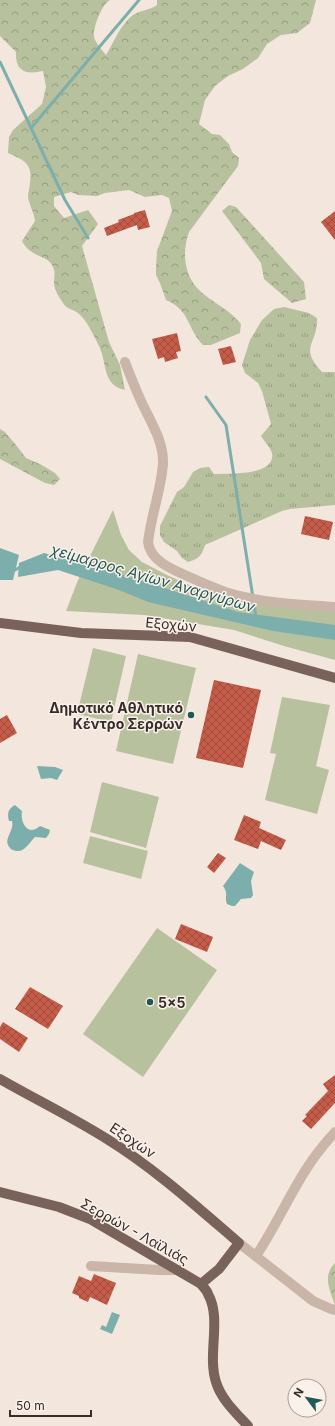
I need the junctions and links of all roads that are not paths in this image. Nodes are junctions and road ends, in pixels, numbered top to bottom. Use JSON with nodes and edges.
{"nodes":[{"id":1,"x":125,"y":362,"type":"dead end"},
{"id":2,"x":335,"y":607,"type":"edge"},
{"id":3,"x":0,"y":623,"type":"edge"},
{"id":4,"x":335,"y":678,"type":"edge"},
{"id":5,"x":0,"y":1078,"type":"edge"},
{"id":6,"x":335,"y":1132,"type":"edge"},
{"id":7,"x":0,"y":1192,"type":"edge"},
{"id":8,"x":239,"y":1243,"type":"junction"},
{"id":9,"x":256,"y":1256,"type":"junction"},
{"id":10,"x":91,"y":1266,"type":"dead end"},
{"id":11,"x":179,"y":1270,"type":"junction"},
{"id":12,"x":201,"y":1284,"type":"junction"},
{"id":13,"x":335,"y":1310,"type":"edge"},
{"id":14,"x":248,"y":1426,"type":"edge"}],
"edges":[{"from":1,"to":2,"type":"street"},
{"from":3,"to":4,"type":"main road","name":"Εξοχών"},
{"from":5,"to":8,"type":"main road","name":"Εξοχών"},
{"from":6,"to":9,"type":"street"},
{"from":7,"to":11,"type":"main road","name":"Σερρών - Λαϊλιάς"},
{"from":8,"to":9,"type":"street"},
{"from":8,"to":12,"type":"main road"},
{"from":9,"to":13,"type":"street"},
{"from":10,"to":11,"type":"street"},
{"from":11,"to":12,"type":"main road","name":"Σερρών - Λαϊλιάς"},
{"from":12,"to":14,"type":"main road"}]}
